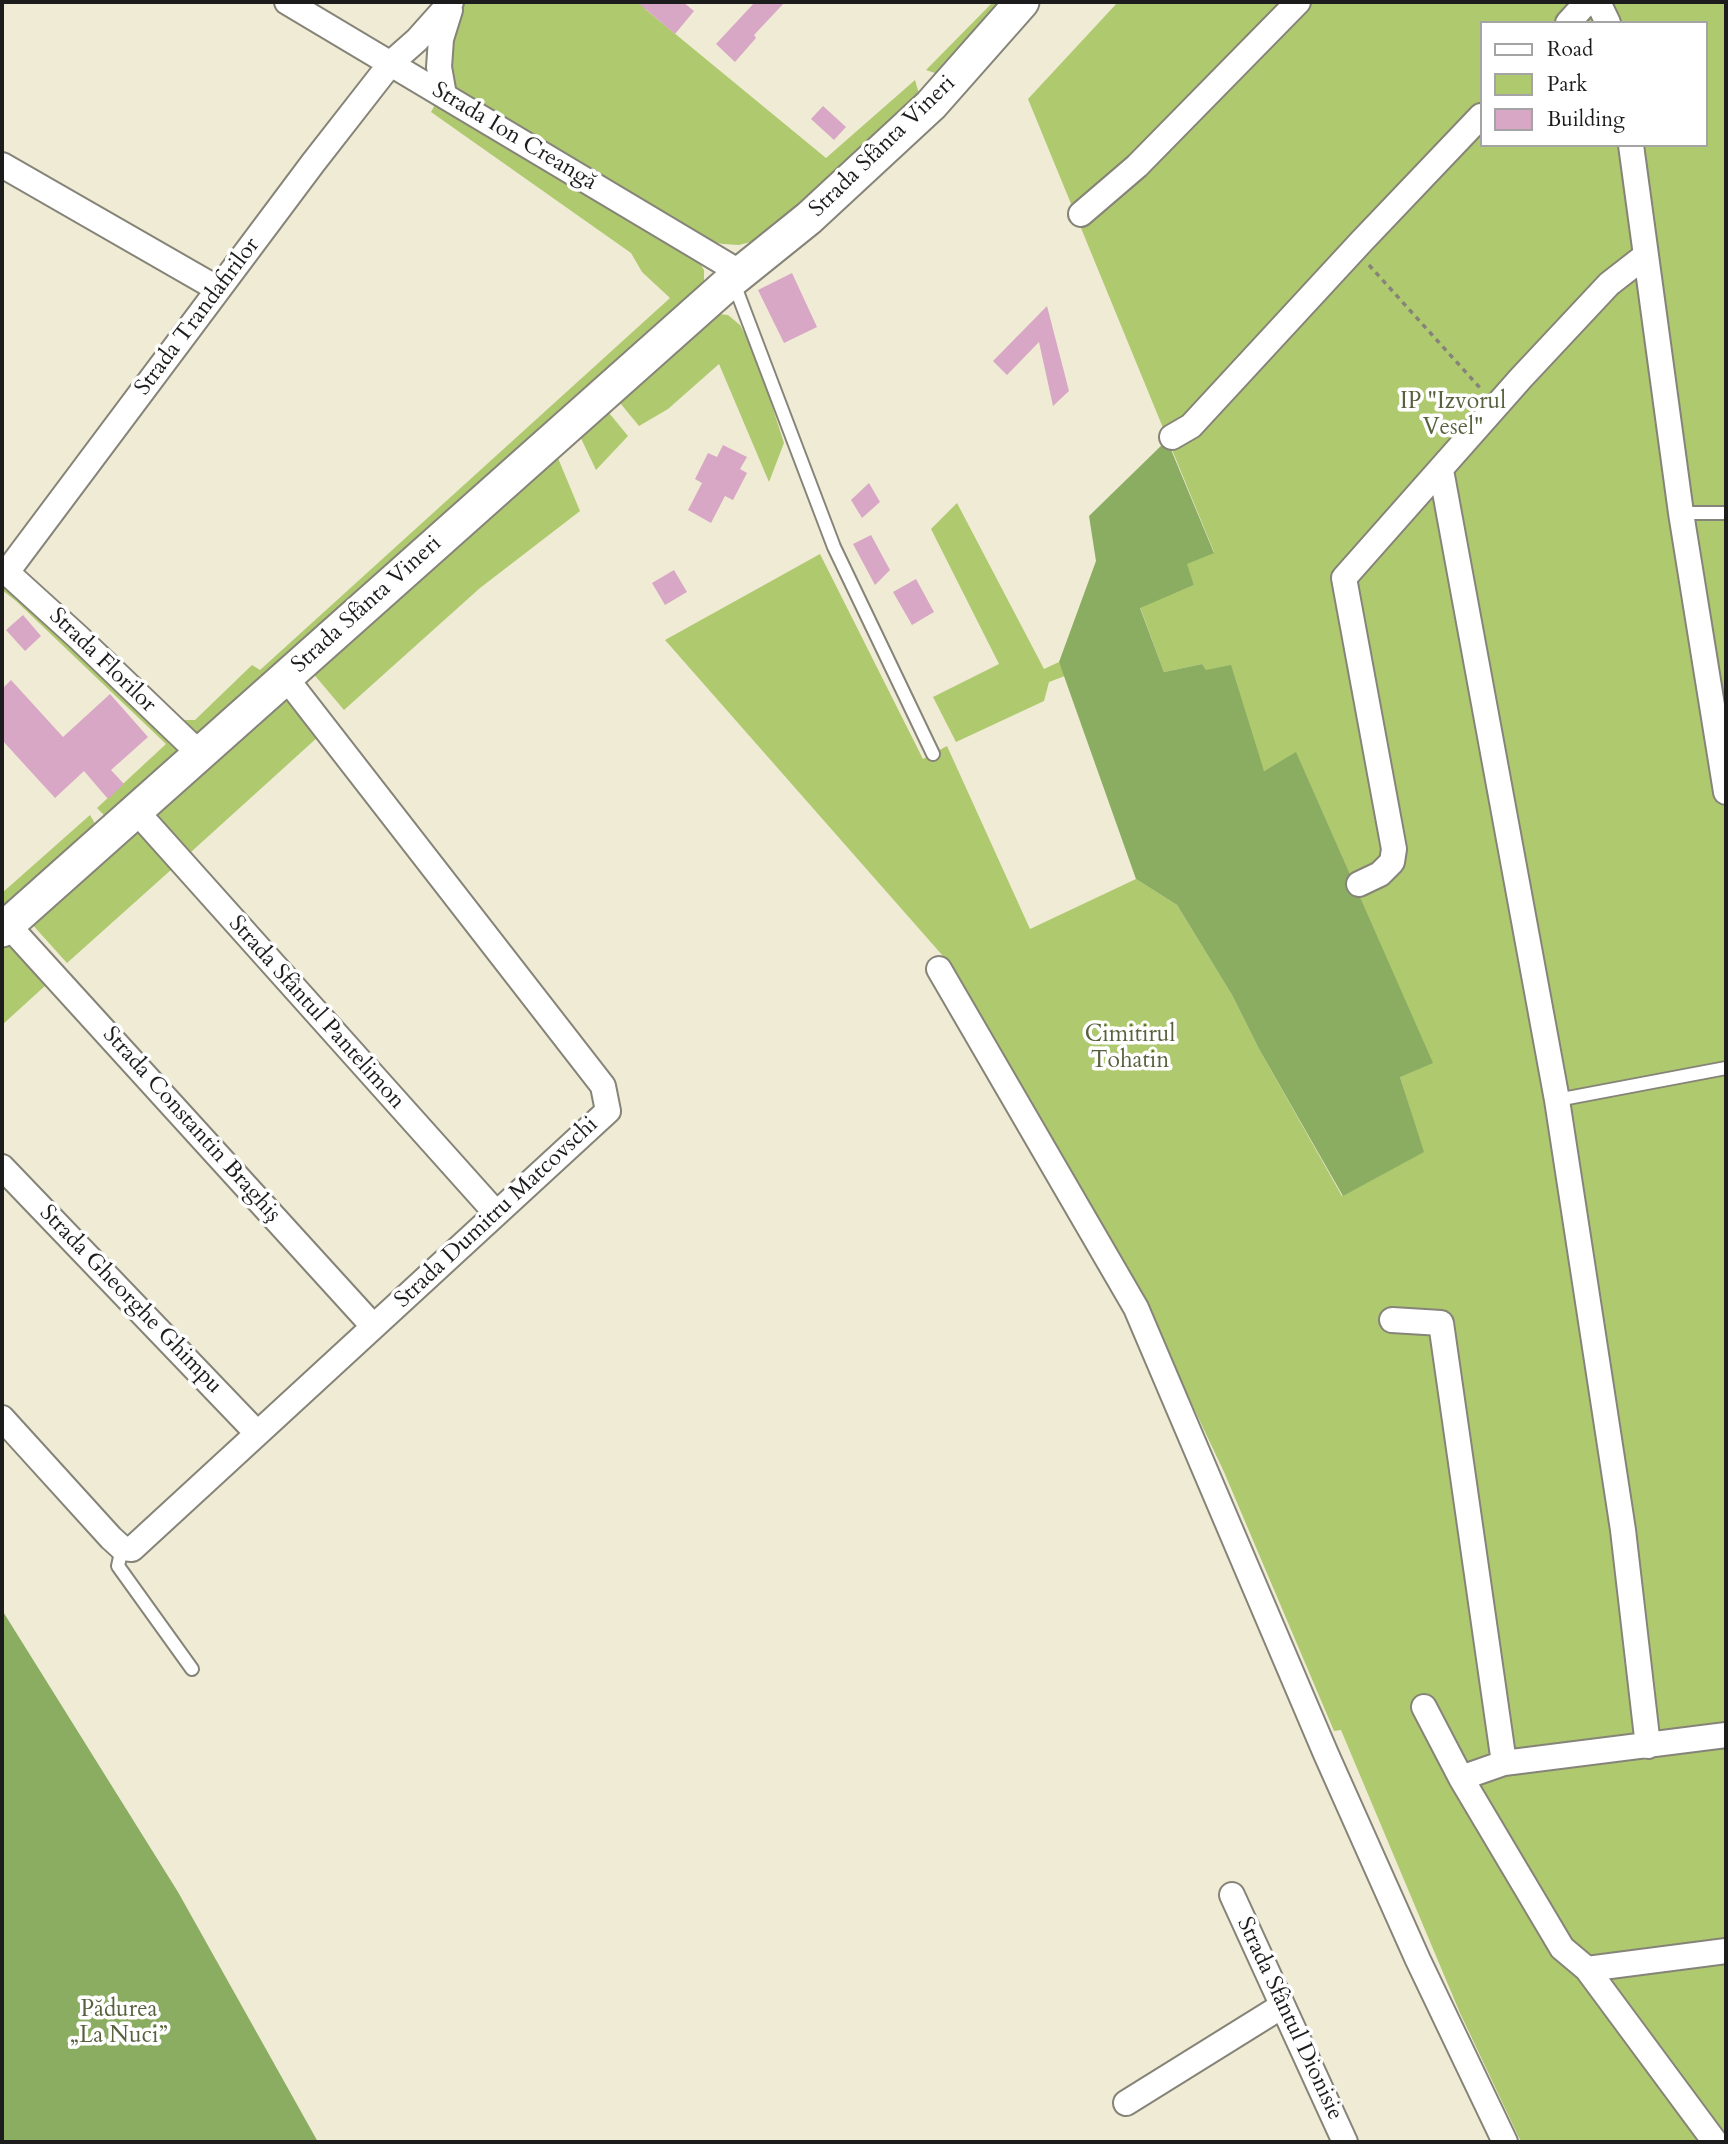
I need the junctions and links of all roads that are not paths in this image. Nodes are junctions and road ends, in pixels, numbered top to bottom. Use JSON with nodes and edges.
{"nodes":[{"id":1,"x":287,"y":2,"type":"edge"},
{"id":2,"x":452,"y":2,"type":"edge"},
{"id":3,"x":1022,"y":2,"type":"edge"},
{"id":4,"x":1298,"y":2,"type":"edge"},
{"id":5,"x":1587,"y":2,"type":"edge"},
{"id":6,"x":1598,"y":2,"type":"edge"},
{"id":7,"x":1570,"y":21,"type":"edge"},
{"id":8,"x":1607,"y":21,"type":"edge"},
{"id":9,"x":391,"y":63,"type":"junction"},
{"id":10,"x":444,"y":95,"type":"junction"},
{"id":11,"x":1480,"y":117,"type":"edge"},
{"id":12,"x":1631,"y":147,"type":"edge"},
{"id":13,"x":2,"y":165,"type":"edge"},
{"id":14,"x":1081,"y":214,"type":"dead end"},
{"id":15,"x":1645,"y":256,"type":"junction"},
{"id":16,"x":736,"y":277,"type":"junction"},
{"id":17,"x":218,"y":289,"type":"junction"},
{"id":18,"x":1172,"y":437,"type":"dead end"},
{"id":19,"x":1441,"y":470,"type":"junction"},
{"id":20,"x":1681,"y":513,"type":"junction"},
{"id":21,"x":1726,"y":513,"type":"edge"},
{"id":22,"x":4,"y":570,"type":"edge"},
{"id":23,"x":286,"y":678,"type":"junction"},
{"id":24,"x":933,"y":754,"type":"dead end"},
{"id":25,"x":201,"y":755,"type":"junction"},
{"id":26,"x":1726,"y":792,"type":"edge"},
{"id":27,"x":137,"y":812,"type":"junction"},
{"id":28,"x":1359,"y":884,"type":"dead end"},
{"id":29,"x":5,"y":928,"type":"edge"},
{"id":30,"x":939,"y":969,"type":"dead end"},
{"id":31,"x":1726,"y":1068,"type":"edge"},
{"id":32,"x":1556,"y":1100,"type":"junction"},
{"id":33,"x":2,"y":1167,"type":"edge"},
{"id":34,"x":496,"y":1213,"type":"junction"},
{"id":35,"x":1392,"y":1320,"type":"dead end"},
{"id":36,"x":373,"y":1326,"type":"junction"},
{"id":37,"x":2,"y":1418,"type":"edge"},
{"id":38,"x":257,"y":1433,"type":"junction"},
{"id":39,"x":122,"y":1548,"type":"junction"},
{"id":40,"x":192,"y":1669,"type":"dead end"},
{"id":41,"x":1424,"y":1707,"type":"dead end"},
{"id":42,"x":1726,"y":1735,"type":"edge"},
{"id":43,"x":1648,"y":1746,"type":"junction"},
{"id":44,"x":1504,"y":1763,"type":"junction"},
{"id":45,"x":1461,"y":1778,"type":"junction"},
{"id":46,"x":1232,"y":1895,"type":"dead end"},
{"id":47,"x":1726,"y":1951,"type":"edge"},
{"id":48,"x":1587,"y":1969,"type":"junction"},
{"id":49,"x":1282,"y":2006,"type":"junction"},
{"id":50,"x":1126,"y":2103,"type":"dead end"},
{"id":51,"x":1345,"y":2142,"type":"edge"},
{"id":52,"x":1505,"y":2142,"type":"edge"},
{"id":53,"x":1715,"y":2142,"type":"edge"}],
"edges":[{"from":1,"to":9,"type":"street","name":"Strada Ion Creangă"},
{"from":2,"to":9,"type":"street","name":"Strada Trandafirilor"},
{"from":2,"to":10,"type":"street"},
{"from":3,"to":16,"type":"street","name":"Strada Sfânta Vineri"},
{"from":4,"to":14,"type":"street"},
{"from":5,"to":7,"type":"street"},
{"from":6,"to":8,"type":"street"},
{"from":9,"to":10,"type":"street","name":"Strada Ion Creangă"},
{"from":9,"to":17,"type":"street","name":"Strada Trandafirilor"},
{"from":10,"to":16,"type":"street","name":"Strada Ion Creangă"},
{"from":11,"to":18,"type":"street"},
{"from":12,"to":15,"type":"street"},
{"from":13,"to":17,"type":"street"},
{"from":15,"to":19,"type":"street"},
{"from":15,"to":20,"type":"street"},
{"from":16,"to":23,"type":"street","name":"Strada Sfânta Vineri"},
{"from":16,"to":24,"type":"lane"},
{"from":17,"to":22,"type":"street","name":"Strada Trandafirilor"},
{"from":19,"to":28,"type":"street"},
{"from":19,"to":32,"type":"street"},
{"from":20,"to":21,"type":"lane"},
{"from":20,"to":26,"type":"street"},
{"from":22,"to":25,"type":"street","name":"Strada Florilor"},
{"from":23,"to":25,"type":"street","name":"Strada Sfânta Vineri"},
{"from":23,"to":34,"type":"street","name":"Strada Dumitru Matcovschi"},
{"from":25,"to":27,"type":"street","name":"Strada Sfânta Vineri"},
{"from":27,"to":29,"type":"street","name":"Strada Sfânta Vineri"},
{"from":27,"to":34,"type":"street","name":"Strada Sfântul Pantelimon"},
{"from":29,"to":36,"type":"street","name":"Strada Constantin Braghiş"},
{"from":30,"to":52,"type":"street"},
{"from":31,"to":32,"type":"lane"},
{"from":32,"to":43,"type":"street"},
{"from":33,"to":38,"type":"street","name":"Strada Gheorghe Ghimpu"},
{"from":34,"to":36,"type":"street","name":"Strada Dumitru Matcovschi"},
{"from":35,"to":44,"type":"street"},
{"from":36,"to":38,"type":"street","name":"Strada Dumitru Matcovschi"},
{"from":37,"to":39,"type":"street"},
{"from":38,"to":39,"type":"street","name":"Strada Dumitru Matcovschi"},
{"from":39,"to":40,"type":"lane"},
{"from":41,"to":45,"type":"street"},
{"from":42,"to":43,"type":"street"},
{"from":43,"to":44,"type":"street"},
{"from":44,"to":45,"type":"street"},
{"from":45,"to":48,"type":"street"},
{"from":46,"to":49,"type":"street","name":"Strada Sfântul Dionisie"},
{"from":47,"to":48,"type":"street"},
{"from":48,"to":53,"type":"street"},
{"from":49,"to":50,"type":"street"},
{"from":49,"to":51,"type":"street","name":"Strada Sfântul Dionisie"}]}
